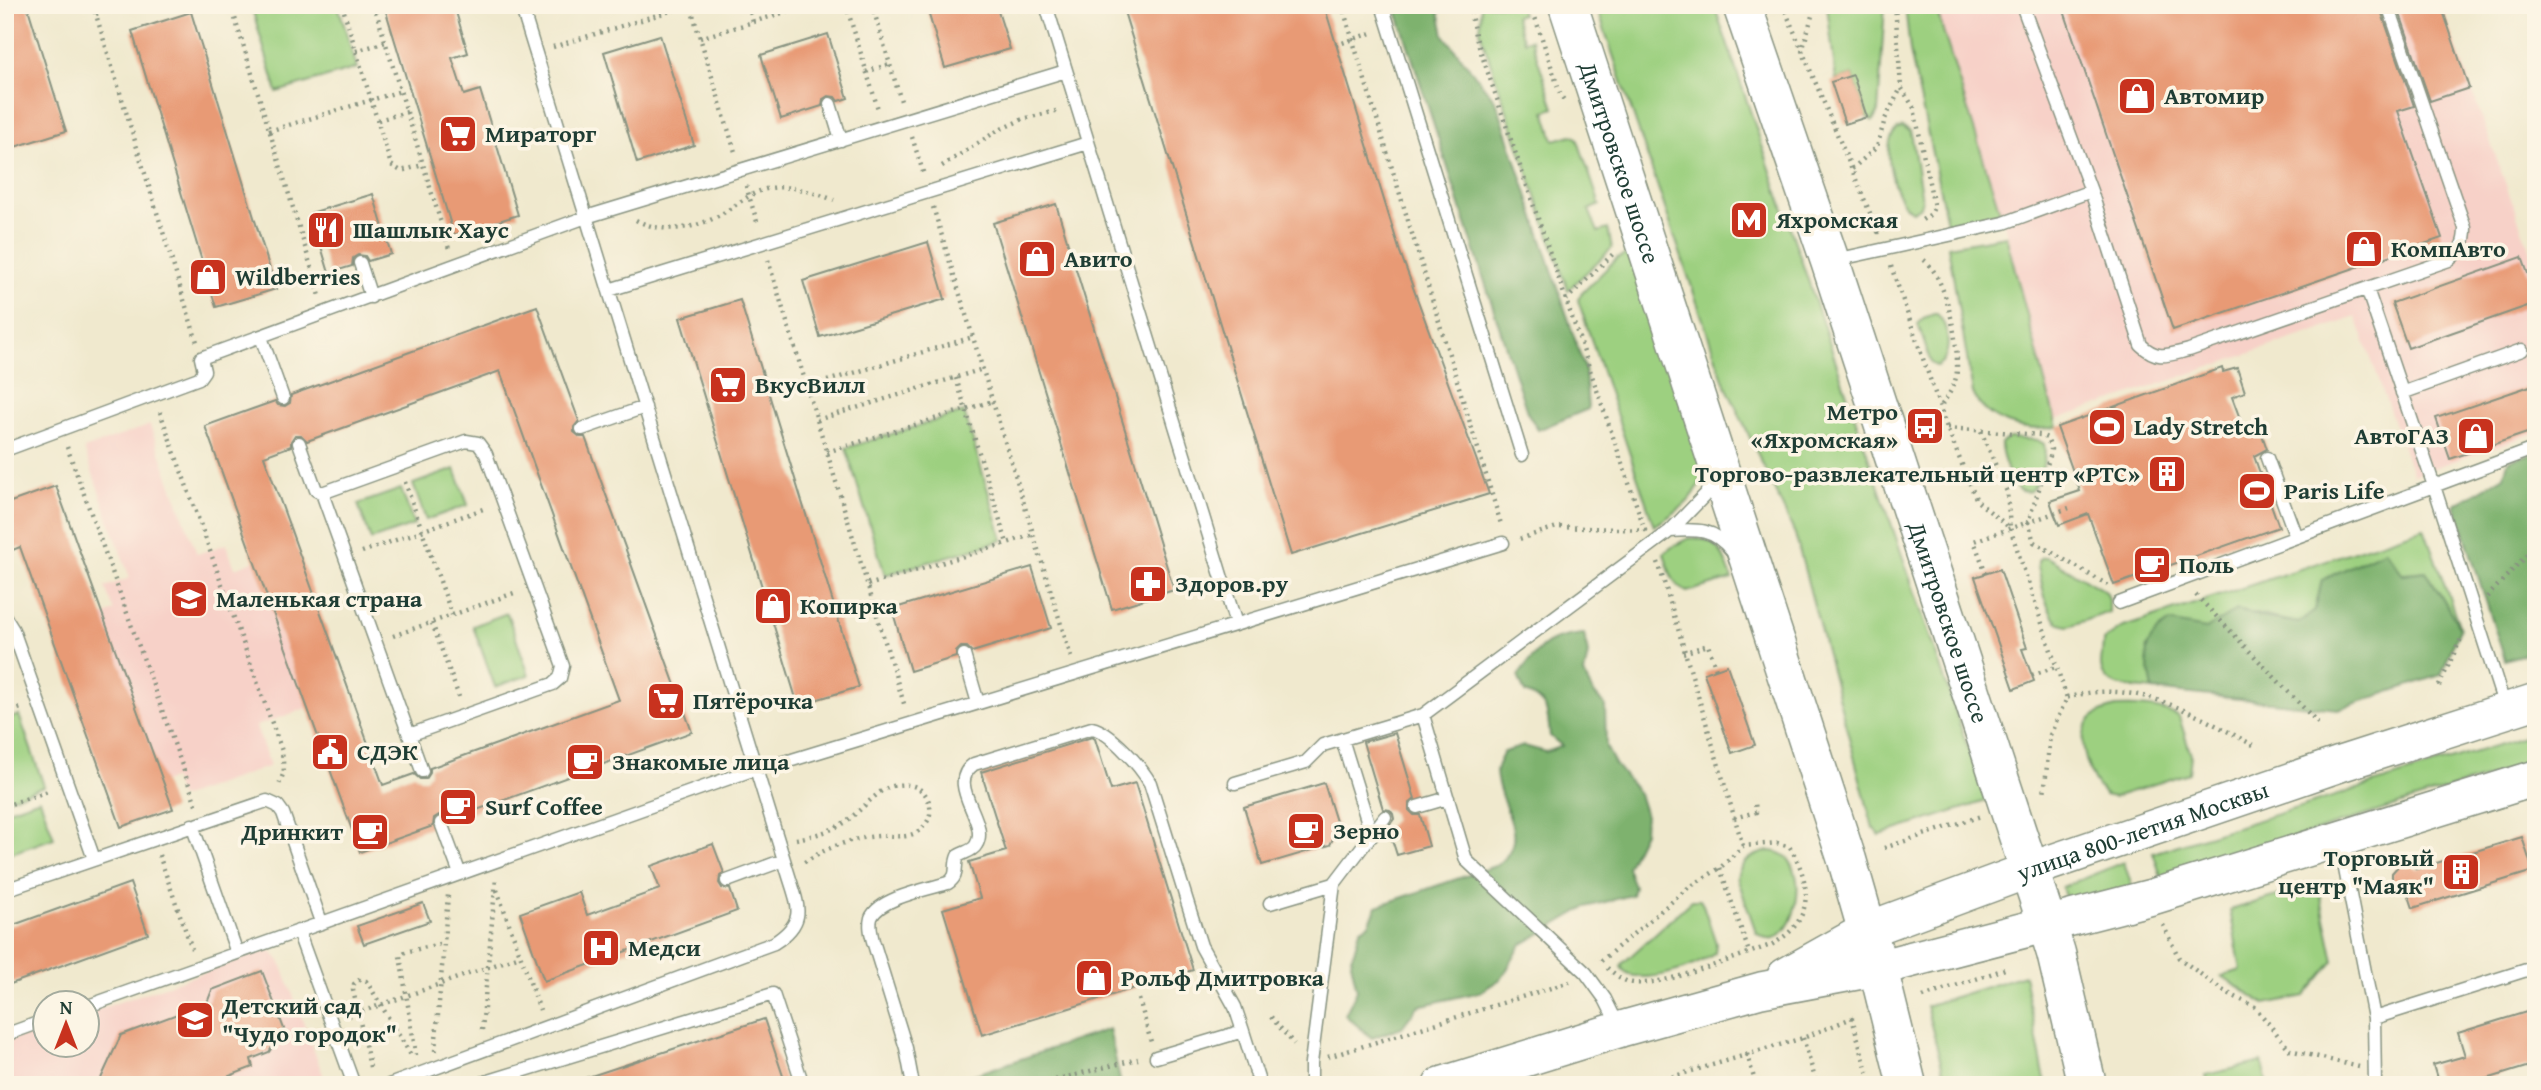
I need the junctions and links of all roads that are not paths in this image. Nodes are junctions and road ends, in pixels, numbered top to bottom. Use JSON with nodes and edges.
{"nodes":[{"id":1,"x":521,"y":5,"type":"edge"},
{"id":2,"x":1046,"y":5,"type":"edge"},
{"id":3,"x":1382,"y":5,"type":"edge"},
{"id":4,"x":1568,"y":5,"type":"edge"},
{"id":5,"x":1742,"y":5,"type":"edge"},
{"id":6,"x":2022,"y":5,"type":"edge"},
{"id":7,"x":2388,"y":5,"type":"edge"},
{"id":8,"x":1066,"y":71,"type":"junction"},
{"id":9,"x":830,"y":104,"type":"dead end"},
{"id":10,"x":841,"y":139,"type":"junction"},
{"id":11,"x":1088,"y":143,"type":"junction"},
{"id":12,"x":2091,"y":191,"type":"junction"},
{"id":13,"x":586,"y":217,"type":"junction"},
{"id":14,"x":1830,"y":261,"type":"junction"},
{"id":15,"x":360,"y":263,"type":"dead end"},
{"id":16,"x":608,"y":289,"type":"junction"},
{"id":17,"x":2367,"y":289,"type":"junction"},
{"id":18,"x":371,"y":297,"type":"junction"},
{"id":19,"x":261,"y":337,"type":"junction"},
{"id":20,"x":2522,"y":350,"type":"dead end"},
{"id":21,"x":2402,"y":393,"type":"junction"},
{"id":22,"x":283,"y":398,"type":"dead end"},
{"id":23,"x":645,"y":407,"type":"junction"},
{"id":24,"x":582,"y":429,"type":"dead end"},
{"id":25,"x":1710,"y":438,"type":"junction"},
{"id":26,"x":299,"y":443,"type":"dead end"},
{"id":27,"x":2536,"y":449,"type":"edge"},
{"id":28,"x":5,"y":450,"type":"edge"},
{"id":29,"x":1522,"y":455,"type":"dead end"},
{"id":30,"x":2267,"y":458,"type":"dead end"},
{"id":31,"x":2434,"y":486,"type":"junction"},
{"id":32,"x":322,"y":493,"type":"junction"},
{"id":33,"x":1670,"y":531,"type":"junction"},
{"id":34,"x":1503,"y":536,"type":"road end"},
{"id":35,"x":2296,"y":537,"type":"junction"},
{"id":36,"x":1756,"y":582,"type":"junction"},
{"id":37,"x":2119,"y":603,"type":"road end"},
{"id":38,"x":5,"y":617,"type":"edge"},
{"id":39,"x":1236,"y":624,"type":"junction"},
{"id":40,"x":964,"y":655,"type":"dead end"},
{"id":41,"x":978,"y":703,"type":"junction"},
{"id":42,"x":2521,"y":706,"type":"edge"},
{"id":43,"x":1423,"y":715,"type":"junction"},
{"id":44,"x":409,"y":735,"type":"junction"},
{"id":45,"x":1342,"y":739,"type":"junction"},
{"id":46,"x":755,"y":769,"type":"junction"},
{"id":47,"x":422,"y":771,"type":"dead end"},
{"id":48,"x":2536,"y":778,"type":"edge"},
{"id":49,"x":1235,"y":783,"type":"dead end"},
{"id":50,"x":1448,"y":798,"type":"junction"},
{"id":51,"x":1417,"y":807,"type":"dead end"},
{"id":52,"x":1385,"y":817,"type":"dead end"},
{"id":53,"x":441,"y":823,"type":"dead end"},
{"id":54,"x":192,"y":825,"type":"junction"},
{"id":55,"x":1372,"y":836,"type":"junction"},
{"id":56,"x":2336,"y":840,"type":"junction"},
{"id":57,"x":94,"y":859,"type":"junction"},
{"id":58,"x":786,"y":866,"type":"junction"},
{"id":59,"x":2029,"y":870,"type":"junction"},
{"id":60,"x":455,"y":875,"type":"junction"},
{"id":61,"x":727,"y":881,"type":"dead end"},
{"id":62,"x":1334,"y":884,"type":"junction"},
{"id":63,"x":5,"y":890,"type":"edge"},
{"id":64,"x":1270,"y":903,"type":"dead end"},
{"id":65,"x":321,"y":922,"type":"junction"},
{"id":66,"x":2047,"y":924,"type":"junction"},
{"id":67,"x":1867,"y":930,"type":"junction"},
{"id":68,"x":298,"y":931,"type":"junction"},
{"id":69,"x":237,"y":953,"type":"junction"},
{"id":70,"x":2536,"y":967,"type":"edge"},
{"id":71,"x":1878,"y":968,"type":"junction"},
{"id":72,"x":1761,"y":990,"type":"junction"},
{"id":73,"x":102,"y":1001,"type":"edge"},
{"id":74,"x":2374,"y":1018,"type":"junction"},
{"id":75,"x":32,"y":1025,"type":"edge"},
{"id":76,"x":1621,"y":1029,"type":"junction"},
{"id":77,"x":1243,"y":1031,"type":"junction"},
{"id":78,"x":5,"y":1035,"type":"edge"},
{"id":79,"x":1156,"y":1057,"type":"road end"},
{"id":80,"x":2375,"y":1078,"type":"edge"},
{"id":81,"x":354,"y":1085,"type":"edge"},
{"id":82,"x":389,"y":1085,"type":"edge"},
{"id":83,"x":476,"y":1085,"type":"edge"},
{"id":84,"x":803,"y":1085,"type":"edge"},
{"id":85,"x":913,"y":1085,"type":"edge"},
{"id":86,"x":1260,"y":1085,"type":"edge"},
{"id":87,"x":1311,"y":1085,"type":"edge"},
{"id":88,"x":1440,"y":1085,"type":"edge"},
{"id":89,"x":1906,"y":1085,"type":"edge"},
{"id":90,"x":2087,"y":1085,"type":"edge"}],
"edges":[{"from":1,"to":13,"type":"lane"},
{"from":2,"to":8,"type":"lane"},
{"from":3,"to":29,"type":"lane"},
{"from":4,"to":25,"type":"main road","name":"Дмитровское шоссе"},
{"from":5,"to":14,"type":"main road","name":"Дмитровское шоссе"},
{"from":6,"to":12,"type":"lane"},
{"from":7,"to":17,"type":"lane"},
{"from":8,"to":10,"type":"lane"},
{"from":8,"to":11,"type":"lane"},
{"from":9,"to":10,"type":"lane"},
{"from":10,"to":13,"type":"lane"},
{"from":11,"to":16,"type":"lane"},
{"from":11,"to":39,"type":"lane"},
{"from":12,"to":14,"type":"lane"},
{"from":12,"to":17,"type":"lane"},
{"from":13,"to":16,"type":"lane"},
{"from":13,"to":18,"type":"lane"},
{"from":14,"to":59,"type":"main road","name":"Дмитровское шоссе"},
{"from":15,"to":18,"type":"lane"},
{"from":16,"to":23,"type":"lane"},
{"from":17,"to":21,"type":"lane"},
{"from":18,"to":19,"type":"lane"},
{"from":19,"to":22,"type":"lane"},
{"from":19,"to":28,"type":"lane"},
{"from":20,"to":21,"type":"lane"},
{"from":21,"to":31,"type":"lane"},
{"from":23,"to":24,"type":"lane"},
{"from":23,"to":46,"type":"lane"},
{"from":25,"to":33,"type":"lane"},
{"from":25,"to":36,"type":"main road","name":"Дмитровское шоссе"},
{"from":26,"to":32,"type":"lane"},
{"from":27,"to":31,"type":"lane"},
{"from":30,"to":35,"type":"lane"},
{"from":31,"to":35,"type":"lane"},
{"from":31,"to":42,"type":"lane"},
{"from":32,"to":44,"type":"lane"},
{"from":32,"to":44,"type":"lane"},
{"from":33,"to":36,"type":"lane"},
{"from":33,"to":43,"type":"lane"},
{"from":34,"to":39,"type":"lane"},
{"from":35,"to":37,"type":"lane"},
{"from":36,"to":67,"type":"main road","name":"Дмитровское шоссе"},
{"from":38,"to":57,"type":"lane"},
{"from":39,"to":41,"type":"lane"},
{"from":40,"to":41,"type":"lane"},
{"from":41,"to":46,"type":"lane"},
{"from":42,"to":59,"type":"main road","name":"улица 800-летия Москвы"},
{"from":43,"to":45,"type":"lane"},
{"from":43,"to":50,"type":"lane"},
{"from":44,"to":47,"type":"lane"},
{"from":45,"to":49,"type":"lane"},
{"from":45,"to":55,"type":"lane"},
{"from":46,"to":58,"type":"lane"},
{"from":46,"to":60,"type":"lane"},
{"from":48,"to":56,"type":"main road","name":"улица 800-летия Москвы"},
{"from":50,"to":51,"type":"lane"},
{"from":50,"to":76,"type":"lane"},
{"from":52,"to":55,"type":"lane"},
{"from":53,"to":60,"type":"lane"},
{"from":54,"to":57,"type":"lane"},
{"from":54,"to":65,"type":"lane"},
{"from":54,"to":69,"type":"lane"},
{"from":55,"to":62,"type":"lane"},
{"from":56,"to":66,"type":"main road","name":"улица 800-летия Москвы"},
{"from":56,"to":74,"type":"lane"},
{"from":57,"to":63,"type":"lane"},
{"from":58,"to":61,"type":"lane"},
{"from":58,"to":82,"type":"lane"},
{"from":59,"to":66,"type":"main road","name":"Дмитровское шоссе"},
{"from":59,"to":67,"type":"main road","name":"улица 800-летия Москвы"},
{"from":60,"to":65,"type":"lane"},
{"from":62,"to":64,"type":"lane"},
{"from":62,"to":87,"type":"lane"},
{"from":65,"to":68,"type":"lane"},
{"from":66,"to":71,"type":"main road","name":"улица 800-летия Москвы"},
{"from":66,"to":90,"type":"main road","name":"Дмитровское шоссе"},
{"from":67,"to":71,"type":"main road","name":"Дмитровское шоссе"},
{"from":67,"to":72,"type":"main road","name":"улица 800-летия Москвы"},
{"from":68,"to":69,"type":"lane"},
{"from":68,"to":81,"type":"lane"},
{"from":69,"to":73,"type":"lane"},
{"from":70,"to":74,"type":"lane"},
{"from":71,"to":72,"type":"main road","name":"улица 800-летия Москвы"},
{"from":71,"to":89,"type":"main road","name":"Дмитровское шоссе"},
{"from":72,"to":76,"type":"main road","name":"улица 800-летия Москвы"},
{"from":74,"to":80,"type":"lane"},
{"from":75,"to":78,"type":"lane"},
{"from":76,"to":88,"type":"main road","name":"улица 800-летия Москвы"},
{"from":77,"to":79,"type":"lane"},
{"from":77,"to":85,"type":"lane"},
{"from":77,"to":86,"type":"lane"},
{"from":83,"to":84,"type":"lane"}]}
